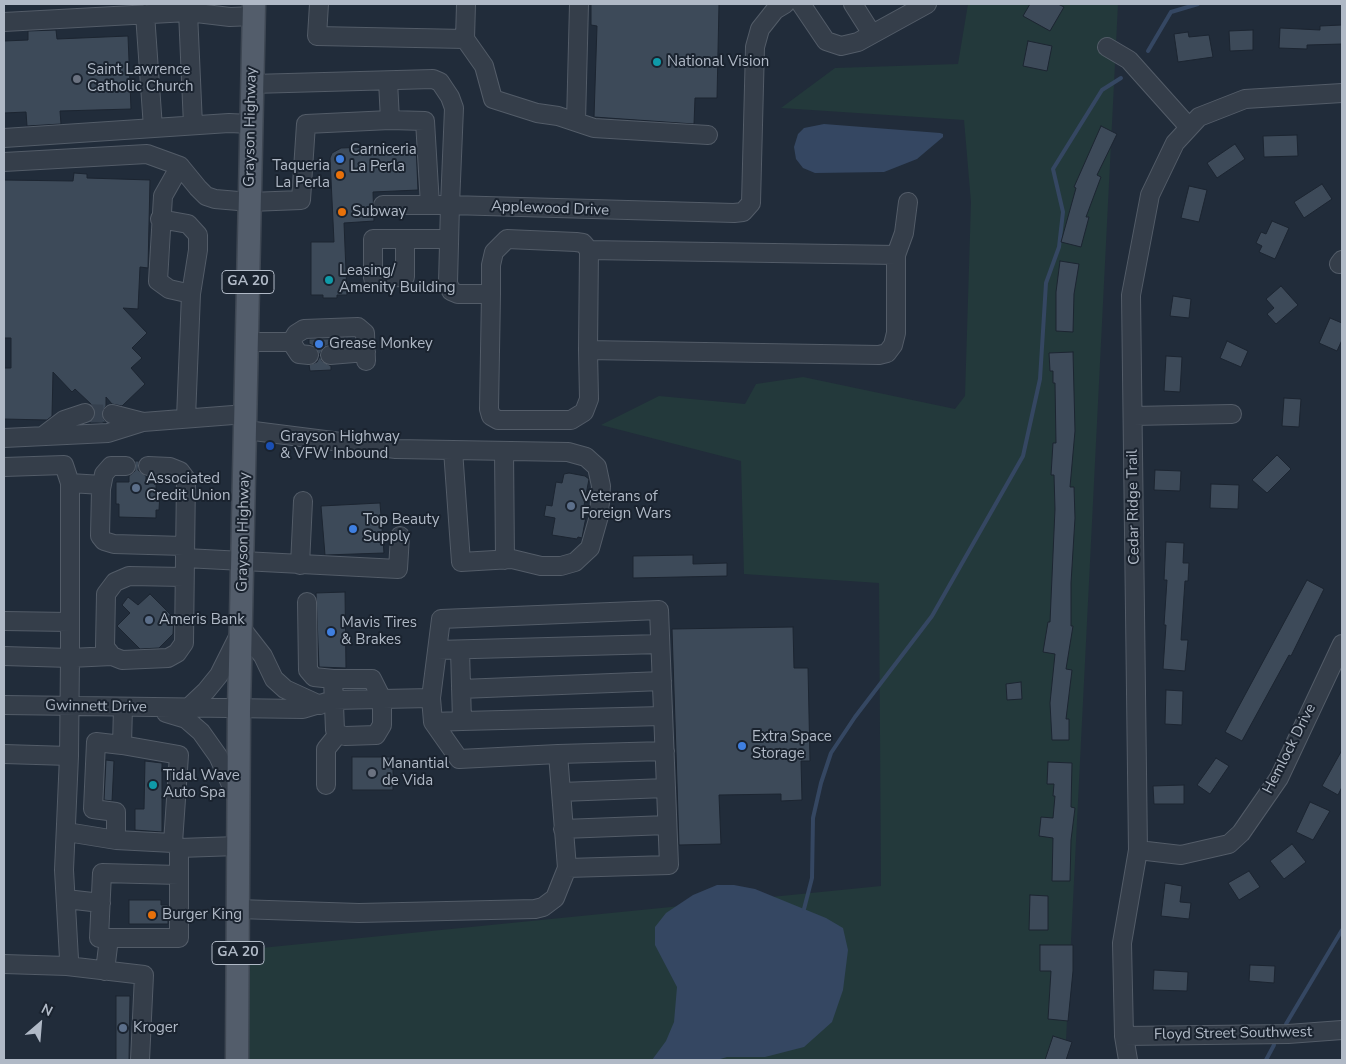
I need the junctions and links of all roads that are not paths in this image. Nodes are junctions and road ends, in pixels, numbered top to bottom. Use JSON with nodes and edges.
{"nodes":[{"id":1,"x":318,"y":4,"type":"edge"},
{"id":2,"x":466,"y":4,"type":"edge"},
{"id":3,"x":579,"y":4,"type":"edge"},
{"id":4,"x":785,"y":4,"type":"edge"},
{"id":5,"x":801,"y":4,"type":"edge"},
{"id":6,"x":853,"y":4,"type":"edge"},
{"id":7,"x":927,"y":4,"type":"edge"},
{"id":8,"x":94,"y":10,"type":"edge"},
{"id":9,"x":253,"y":10,"type":"edge"},
{"id":10,"x":188,"y":12,"type":"junction"},
{"id":11,"x":145,"y":14,"type":"junction"},
{"id":12,"x":15,"y":15,"type":"edge"},
{"id":13,"x":872,"y":34,"type":"junction"},
{"id":14,"x":465,"y":39,"type":"junction"},
{"id":15,"x":1107,"y":47,"type":"dead end"},
{"id":16,"x":388,"y":81,"type":"junction"},
{"id":17,"x":252,"y":84,"type":"junction"},
{"id":18,"x":1342,"y":93,"type":"edge"},
{"id":19,"x":390,"y":120,"type":"junction"},
{"id":20,"x":576,"y":122,"type":"junction"},
{"id":21,"x":251,"y":124,"type":"junction"},
{"id":22,"x":193,"y":125,"type":"junction"},
{"id":23,"x":1188,"y":126,"type":"junction"},
{"id":24,"x":153,"y":128,"type":"junction"},
{"id":25,"x":708,"y":134,"type":"dead end"},
{"id":26,"x":4,"y":138,"type":"edge"},
{"id":27,"x":4,"y":162,"type":"edge"},
{"id":28,"x":180,"y":166,"type":"junction"},
{"id":29,"x":250,"y":202,"type":"junction"},
{"id":30,"x":908,"y":202,"type":"dead end"},
{"id":31,"x":450,"y":204,"type":"junction"},
{"id":32,"x":384,"y":205,"type":"dead end"},
{"id":33,"x":430,"y":205,"type":"junction"},
{"id":34,"x":160,"y":219,"type":"junction"},
{"id":35,"x":405,"y":239,"type":"dead end"},
{"id":36,"x":449,"y":239,"type":"junction"},
{"id":37,"x":589,"y":250,"type":"junction"},
{"id":38,"x":896,"y":255,"type":"junction"},
{"id":39,"x":191,"y":294,"type":"junction"},
{"id":40,"x":491,"y":294,"type":"junction"},
{"id":41,"x":247,"y":342,"type":"junction"},
{"id":42,"x":291,"y":342,"type":"junction"},
{"id":43,"x":588,"y":350,"type":"junction"},
{"id":44,"x":309,"y":355,"type":"dead end"},
{"id":45,"x":330,"y":355,"type":"dead end"},
{"id":46,"x":85,"y":413,"type":"tunnel mouth"},
{"id":47,"x":112,"y":414,"type":"tunnel mouth"},
{"id":48,"x":1232,"y":414,"type":"dead end"},
{"id":49,"x":1133,"y":416,"type":"junction"},
{"id":50,"x":186,"y":418,"type":"junction"},
{"id":51,"x":143,"y":422,"type":"junction"},
{"id":52,"x":246,"y":422,"type":"junction"},
{"id":53,"x":43,"y":436,"type":"junction"},
{"id":54,"x":4,"y":438,"type":"edge"},
{"id":55,"x":453,"y":450,"type":"junction"},
{"id":56,"x":504,"y":451,"type":"junction"},
{"id":57,"x":126,"y":466,"type":"dead end"},
{"id":58,"x":148,"y":466,"type":"dead end"},
{"id":59,"x":4,"y":467,"type":"edge"},
{"id":60,"x":70,"y":483,"type":"junction"},
{"id":61,"x":102,"y":485,"type":"junction"},
{"id":62,"x":303,"y":500,"type":"dead end"},
{"id":63,"x":400,"y":536,"type":"dead end"},
{"id":64,"x":184,"y":552,"type":"junction"},
{"id":65,"x":243,"y":560,"type":"junction"},
{"id":66,"x":505,"y":560,"type":"junction"},
{"id":67,"x":300,"y":565,"type":"junction"},
{"id":68,"x":184,"y":577,"type":"junction"},
{"id":69,"x":307,"y":602,"type":"dead end"},
{"id":70,"x":4,"y":621,"type":"edge"},
{"id":71,"x":70,"y":622,"type":"junction"},
{"id":72,"x":242,"y":629,"type":"junction"},
{"id":73,"x":660,"y":644,"type":"junction"},
{"id":74,"x":1342,"y":644,"type":"edge"},
{"id":75,"x":436,"y":650,"type":"junction"},
{"id":76,"x":460,"y":650,"type":"junction"},
{"id":77,"x":4,"y":656,"type":"edge"},
{"id":78,"x":112,"y":656,"type":"junction"},
{"id":79,"x":70,"y":658,"type":"junction"},
{"id":80,"x":333,"y":679,"type":"junction"},
{"id":81,"x":662,"y":681,"type":"junction"},
{"id":82,"x":461,"y":689,"type":"junction"},
{"id":83,"x":431,"y":698,"type":"junction"},
{"id":84,"x":382,"y":699,"type":"junction"},
{"id":85,"x":326,"y":702,"type":"junction"},
{"id":86,"x":4,"y":705,"type":"edge"},
{"id":87,"x":70,"y":706,"type":"junction"},
{"id":88,"x":123,"y":707,"type":"junction"},
{"id":89,"x":148,"y":707,"type":"junction"},
{"id":90,"x":188,"y":708,"type":"junction"},
{"id":91,"x":239,"y":710,"type":"junction"},
{"id":92,"x":663,"y":716,"type":"junction"},
{"id":93,"x":462,"y":721,"type":"junction"},
{"id":94,"x":433,"y":722,"type":"junction"},
{"id":95,"x":338,"y":734,"type":"junction"},
{"id":96,"x":122,"y":745,"type":"junction"},
{"id":97,"x":665,"y":751,"type":"junction"},
{"id":98,"x":4,"y":754,"type":"edge"},
{"id":99,"x":558,"y":754,"type":"junction"},
{"id":100,"x":69,"y":756,"type":"junction"},
{"id":101,"x":326,"y":785,"type":"dead end"},
{"id":102,"x":666,"y":788,"type":"junction"},
{"id":103,"x":561,"y":792,"type":"junction"},
{"id":104,"x":238,"y":799,"type":"junction"},
{"id":105,"x":668,"y":825,"type":"junction"},
{"id":106,"x":563,"y":829,"type":"junction"},
{"id":107,"x":67,"y":832,"type":"junction"},
{"id":108,"x":116,"y":840,"type":"junction"},
{"id":109,"x":176,"y":846,"type":"junction"},
{"id":110,"x":238,"y":846,"type":"junction"},
{"id":111,"x":1138,"y":850,"type":"junction"},
{"id":112,"x":566,"y":868,"type":"junction"},
{"id":113,"x":179,"y":875,"type":"junction"},
{"id":114,"x":66,"y":899,"type":"junction"},
{"id":115,"x":101,"y":903,"type":"junction"},
{"id":116,"x":238,"y":909,"type":"junction"},
{"id":117,"x":108,"y":938,"type":"junction"},
{"id":118,"x":4,"y":964,"type":"edge"},
{"id":119,"x":67,"y":966,"type":"junction"},
{"id":120,"x":105,"y":971,"type":"junction"},
{"id":121,"x":1342,"y":1030,"type":"edge"},
{"id":122,"x":1124,"y":1036,"type":"junction"},
{"id":123,"x":140,"y":1060,"type":"edge"},
{"id":124,"x":237,"y":1060,"type":"edge"},
{"id":125,"x":1128,"y":1060,"type":"edge"}],
"edges":[{"from":1,"to":14,"type":"street"},
{"from":2,"to":14,"type":"street"},
{"from":3,"to":20,"type":"street"},
{"from":4,"to":31,"type":"street","name":"Applewood Drive"},
{"from":5,"to":13,"type":"street"},
{"from":6,"to":13,"type":"street"},
{"from":7,"to":13,"type":"street"},
{"from":8,"to":11,"type":"street"},
{"from":8,"to":12,"type":"street"},
{"from":9,"to":10,"type":"street"},
{"from":9,"to":17,"type":"main road","name":"Grayson Highway","number":"GA 20"},
{"from":10,"to":11,"type":"street"},
{"from":10,"to":22,"type":"street"},
{"from":11,"to":24,"type":"street"},
{"from":14,"to":20,"type":"street"},
{"from":15,"to":23,"type":"street"},
{"from":16,"to":17,"type":"street"},
{"from":16,"to":19,"type":"street"},
{"from":16,"to":31,"type":"street"},
{"from":17,"to":21,"type":"main road","name":"Grayson Highway","number":"GA 20"},
{"from":18,"to":23,"type":"street","name":"Cedar Ridge Trail"},
{"from":19,"to":29,"type":"street"},
{"from":19,"to":33,"type":"street"},
{"from":20,"to":25,"type":"street"},
{"from":21,"to":22,"type":"street"},
{"from":21,"to":29,"type":"main road","name":"Grayson Highway","number":"GA 20"},
{"from":22,"to":24,"type":"street"},
{"from":23,"to":49,"type":"street","name":"Cedar Ridge Trail"},
{"from":24,"to":26,"type":"street"},
{"from":27,"to":28,"type":"street"},
{"from":28,"to":29,"type":"street"},
{"from":28,"to":34,"type":"street"},
{"from":29,"to":41,"type":"main road","name":"Grayson Highway","number":"GA 20"},
{"from":30,"to":38,"type":"street"},
{"from":31,"to":33,"type":"street"},
{"from":31,"to":36,"type":"street"},
{"from":32,"to":33,"type":"street"},
{"from":34,"to":39,"type":"street"},
{"from":34,"to":39,"type":"street"},
{"from":35,"to":36,"type":"street"},
{"from":36,"to":40,"type":"street"},
{"from":37,"to":38,"type":"street"},
{"from":37,"to":40,"type":"street"},
{"from":37,"to":43,"type":"street"},
{"from":38,"to":43,"type":"street"},
{"from":39,"to":50,"type":"street"},
{"from":40,"to":43,"type":"street"},
{"from":41,"to":42,"type":"street"},
{"from":41,"to":52,"type":"main road","name":"Grayson Highway","number":"GA 20"},
{"from":42,"to":44,"type":"street"},
{"from":42,"to":45,"type":"street"},
{"from":46,"to":53,"type":"street"},
{"from":47,"to":51,"type":"street"},
{"from":48,"to":49,"type":"street"},
{"from":49,"to":111,"type":"street","name":"Cedar Ridge Trail"},
{"from":50,"to":51,"type":"street"},
{"from":50,"to":52,"type":"street"},
{"from":51,"to":53,"type":"street"},
{"from":52,"to":55,"type":"street"},
{"from":52,"to":65,"type":"main road","name":"Grayson Highway","number":"GA 20"},
{"from":53,"to":54,"type":"street"},
{"from":55,"to":56,"type":"street"},
{"from":55,"to":66,"type":"street"},
{"from":56,"to":66,"type":"street"},
{"from":56,"to":66,"type":"street"},
{"from":57,"to":61,"type":"street"},
{"from":58,"to":64,"type":"street"},
{"from":59,"to":60,"type":"street"},
{"from":60,"to":61,"type":"street"},
{"from":60,"to":71,"type":"street"},
{"from":61,"to":64,"type":"street"},
{"from":62,"to":67,"type":"street"},
{"from":63,"to":67,"type":"street"},
{"from":64,"to":65,"type":"street"},
{"from":64,"to":68,"type":"street"},
{"from":65,"to":67,"type":"street"},
{"from":65,"to":72,"type":"main road","name":"Grayson Highway","number":"GA 20"},
{"from":68,"to":78,"type":"street"},
{"from":68,"to":78,"type":"street"},
{"from":69,"to":80,"type":"street"},
{"from":70,"to":71,"type":"street"},
{"from":71,"to":79,"type":"street"},
{"from":72,"to":85,"type":"street"},
{"from":72,"to":90,"type":"street"},
{"from":72,"to":91,"type":"main road","name":"Grayson Highway","number":"GA 20"},
{"from":73,"to":75,"type":"street"},
{"from":73,"to":76,"type":"street"},
{"from":73,"to":81,"type":"street"},
{"from":74,"to":111,"type":"street","name":"Hemlock Drive"},
{"from":75,"to":76,"type":"street"},
{"from":75,"to":83,"type":"street"},
{"from":76,"to":82,"type":"street"},
{"from":77,"to":79,"type":"street"},
{"from":78,"to":79,"type":"street"},
{"from":79,"to":87,"type":"street"},
{"from":80,"to":84,"type":"street"},
{"from":80,"to":85,"type":"street"},
{"from":81,"to":82,"type":"street"},
{"from":81,"to":92,"type":"street"},
{"from":82,"to":93,"type":"street"},
{"from":83,"to":84,"type":"street","name":"Gwinnett Drive"},
{"from":83,"to":94,"type":"street"},
{"from":84,"to":85,"type":"street","name":"Gwinnett Drive"},
{"from":84,"to":95,"type":"street"},
{"from":85,"to":91,"type":"street","name":"Gwinnett Drive"},
{"from":85,"to":95,"type":"street"},
{"from":86,"to":87,"type":"street","name":"Gwinnett Drive"},
{"from":87,"to":88,"type":"street","name":"Gwinnett Drive"},
{"from":87,"to":100,"type":"street"},
{"from":88,"to":89,"type":"street","name":"Gwinnett Drive"},
{"from":88,"to":96,"type":"street"},
{"from":89,"to":90,"type":"street","name":"Gwinnett Drive"},
{"from":89,"to":104,"type":"street"},
{"from":90,"to":91,"type":"street","name":"Gwinnett Drive"},
{"from":91,"to":104,"type":"main road","name":"Grayson Highway","number":"GA 20"},
{"from":92,"to":93,"type":"street"},
{"from":92,"to":97,"type":"street"},
{"from":93,"to":94,"type":"street"},
{"from":94,"to":99,"type":"street"},
{"from":95,"to":101,"type":"street"},
{"from":96,"to":108,"type":"street"},
{"from":96,"to":109,"type":"street"},
{"from":97,"to":99,"type":"street"},
{"from":97,"to":102,"type":"street"},
{"from":98,"to":100,"type":"street"},
{"from":99,"to":103,"type":"street"},
{"from":100,"to":107,"type":"street"},
{"from":102,"to":103,"type":"street"},
{"from":102,"to":105,"type":"street"},
{"from":103,"to":106,"type":"street"},
{"from":104,"to":110,"type":"main road","name":"Grayson Highway","number":"GA 20"},
{"from":105,"to":106,"type":"street"},
{"from":105,"to":112,"type":"street"},
{"from":106,"to":112,"type":"street"},
{"from":107,"to":108,"type":"street"},
{"from":107,"to":114,"type":"street"},
{"from":108,"to":109,"type":"street"},
{"from":109,"to":110,"type":"street"},
{"from":109,"to":113,"type":"street"},
{"from":110,"to":116,"type":"main road","name":"Grayson Highway","number":"GA 20"},
{"from":111,"to":122,"type":"street","name":"Cedar Ridge Trail"},
{"from":112,"to":116,"type":"street"},
{"from":113,"to":115,"type":"street"},
{"from":113,"to":117,"type":"street"},
{"from":114,"to":115,"type":"street"},
{"from":114,"to":119,"type":"street"},
{"from":115,"to":117,"type":"street"},
{"from":116,"to":124,"type":"main road","name":"Grayson Highway","number":"GA 20"},
{"from":117,"to":120,"type":"street"},
{"from":118,"to":119,"type":"street"},
{"from":119,"to":120,"type":"street"},
{"from":120,"to":123,"type":"street"},
{"from":121,"to":122,"type":"street","name":"Floyd Street Southwest"},
{"from":122,"to":125,"type":"street","name":"Cedar Ridge Trail"}]}
